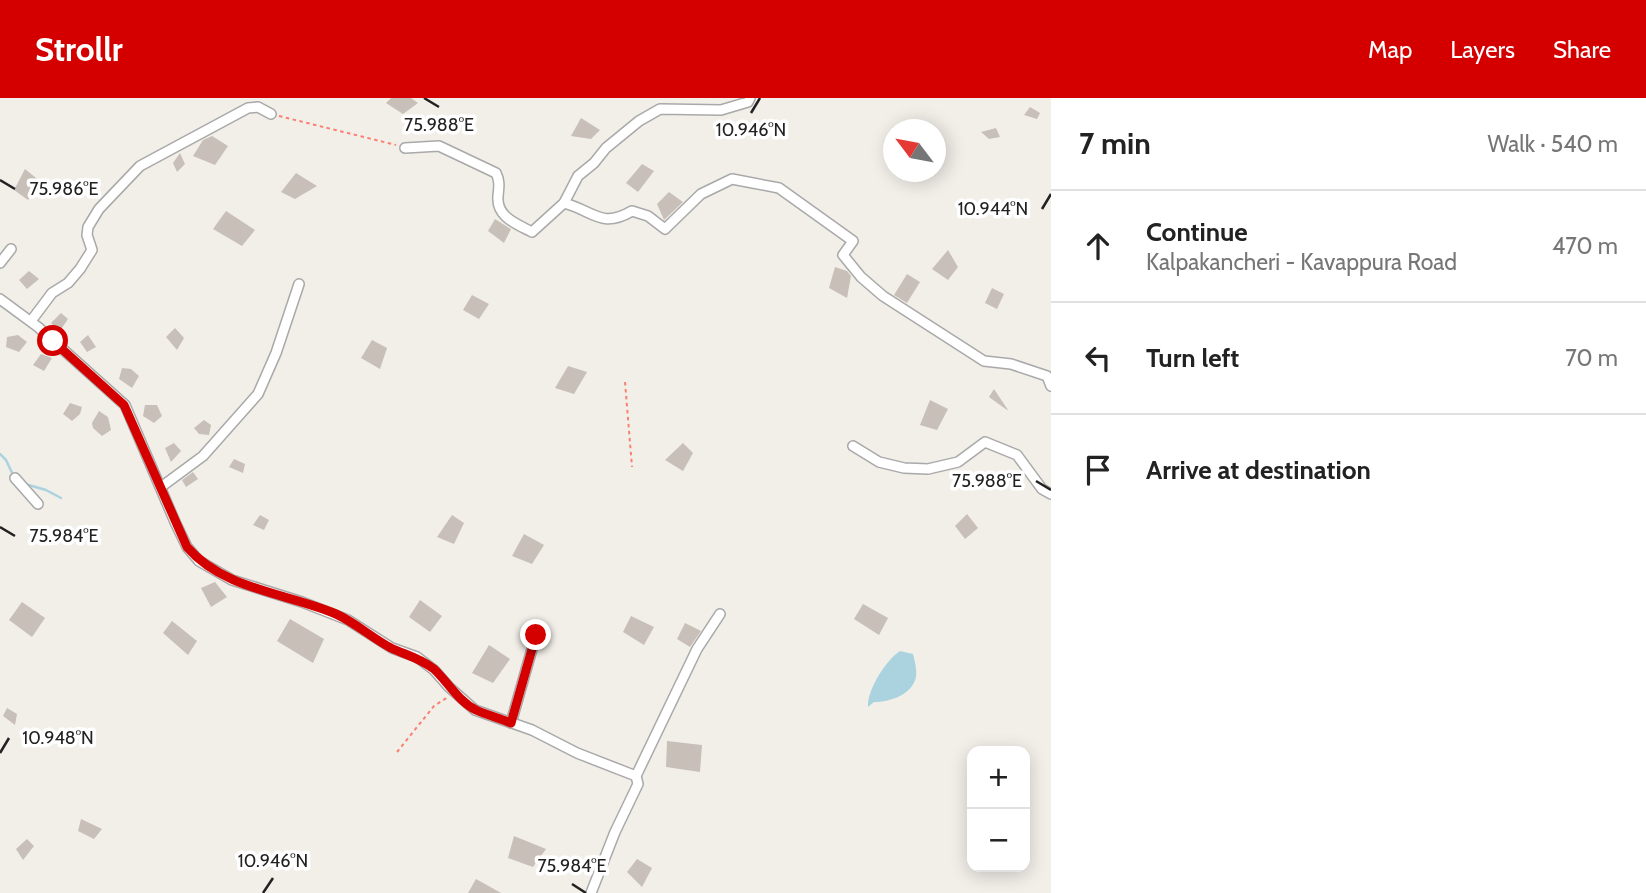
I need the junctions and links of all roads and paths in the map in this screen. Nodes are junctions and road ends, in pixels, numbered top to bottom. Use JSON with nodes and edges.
{"nodes":[{"id":1,"x":750,"y":98,"type":"edge"},
{"id":2,"x":271,"y":114,"type":"joint"},
{"id":3,"x":405,"y":148,"type":"joint"},
{"id":4,"x":564,"y":204,"type":"junction"},
{"id":5,"x":11,"y":249,"type":"dead end"},
{"id":6,"x":0,"y":263,"type":"edge"},
{"id":7,"x":299,"y":284,"type":"dead end"},
{"id":8,"x":0,"y":299,"type":"edge"},
{"id":9,"x":31,"y":321,"type":"junction"},
{"id":10,"x":625,"y":382,"type":"dead end"},
{"id":11,"x":1051,"y":386,"type":"edge"},
{"id":12,"x":853,"y":446,"type":"dead end"},
{"id":13,"x":632,"y":467,"type":"dead end"},
{"id":14,"x":15,"y":478,"type":"dead end"},
{"id":15,"x":161,"y":487,"type":"junction"},
{"id":16,"x":1051,"y":494,"type":"edge"},
{"id":17,"x":38,"y":504,"type":"dead end"},
{"id":18,"x":720,"y":614,"type":"dead end"},
{"id":19,"x":536,"y":635,"type":"dead end"},
{"id":20,"x":456,"y":692,"type":"junction"},
{"id":21,"x":511,"y":723,"type":"junction"},
{"id":22,"x":397,"y":752,"type":"dead end"},
{"id":23,"x":636,"y":776,"type":"junction"},
{"id":24,"x":591,"y":893,"type":"edge"}],
"edges":[{"from":1,"to":4,"type":"street"},
{"from":2,"to":3,"type":"path"},
{"from":2,"to":9,"type":"street"},
{"from":3,"to":4,"type":"street"},
{"from":4,"to":11,"type":"street"},
{"from":5,"to":6,"type":"street"},
{"from":7,"to":15,"type":"street"},
{"from":8,"to":9,"type":"street"},
{"from":9,"to":15,"type":"street"},
{"from":10,"to":13,"type":"path"},
{"from":12,"to":16,"type":"street"},
{"from":14,"to":17,"type":"street"},
{"from":15,"to":20,"type":"street"},
{"from":18,"to":23,"type":"street"},
{"from":19,"to":21,"type":"street"},
{"from":20,"to":21,"type":"street"},
{"from":20,"to":22,"type":"path"},
{"from":21,"to":23,"type":"street"},
{"from":23,"to":24,"type":"street"}]}
